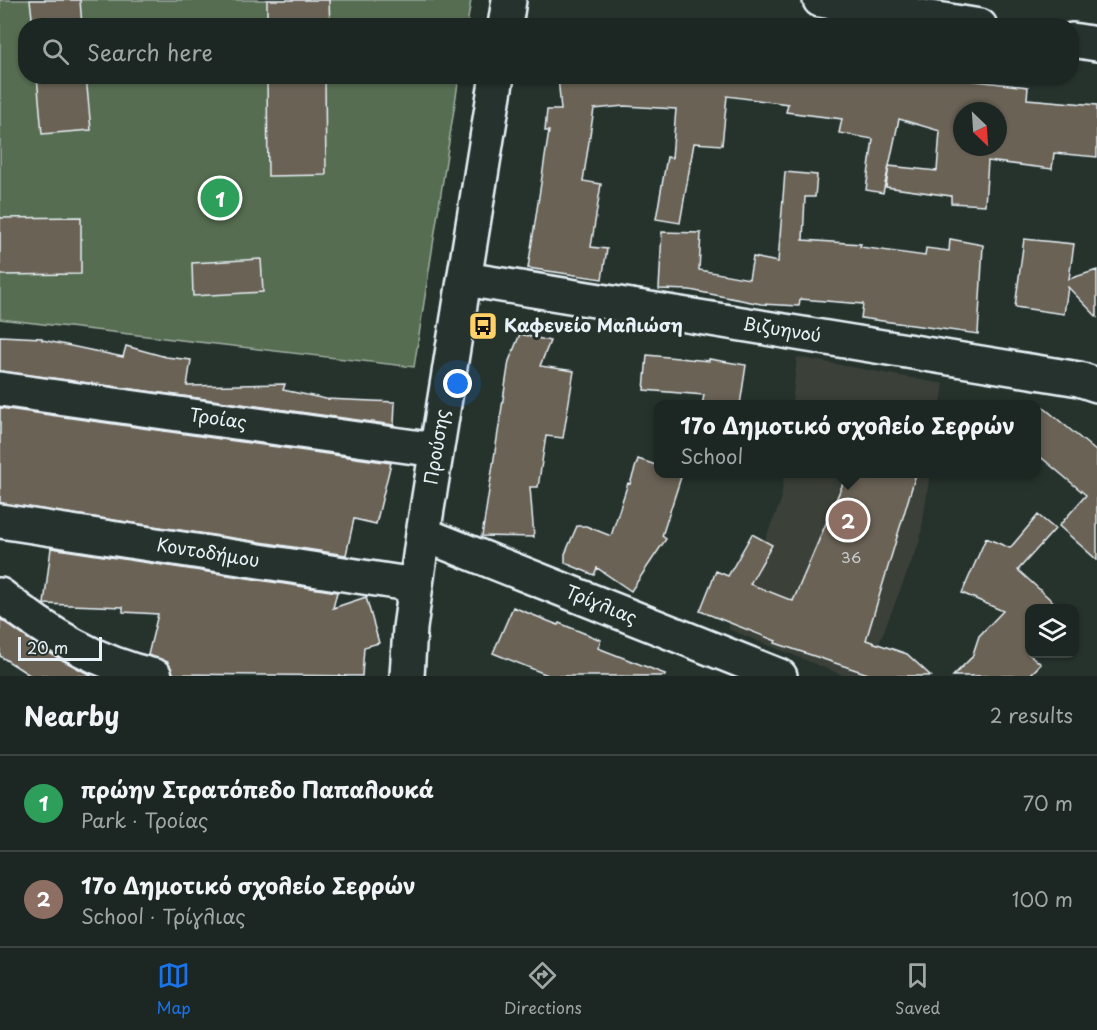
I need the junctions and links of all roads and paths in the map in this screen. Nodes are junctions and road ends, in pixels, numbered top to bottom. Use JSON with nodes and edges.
{"nodes":[{"id":1,"x":509,"y":0,"type":"edge"},
{"id":2,"x":820,"y":0,"type":"edge"},
{"id":3,"x":506,"y":18,"type":"edge"},
{"id":4,"x":931,"y":18,"type":"edge"},
{"id":5,"x":1079,"y":41,"type":"edge"},
{"id":6,"x":1097,"y":44,"type":"edge"},
{"id":7,"x":496,"y":84,"type":"edge"},
{"id":8,"x":465,"y":279,"type":"junction"},
{"id":9,"x":1097,"y":385,"type":"edge"},
{"id":10,"x":0,"y":389,"type":"edge"},
{"id":11,"x":436,"y":450,"type":"junction"},
{"id":12,"x":0,"y":521,"type":"edge"},
{"id":13,"x":423,"y":534,"type":"junction"},
{"id":14,"x":415,"y":585,"type":"junction"},
{"id":15,"x":0,"y":595,"type":"edge"},
{"id":16,"x":404,"y":667,"type":"edge"},
{"id":17,"x":155,"y":676,"type":"edge"},
{"id":18,"x":780,"y":676,"type":"edge"}],
"edges":[{"from":1,"to":3,"type":"street"},
{"from":2,"to":4,"type":"street"},
{"from":5,"to":6,"type":"street"},
{"from":7,"to":8,"type":"street","name":"Προύσης"},
{"from":8,"to":9,"type":"street","name":"Βιζυηνού"},
{"from":8,"to":11,"type":"street","name":"Προύσης"},
{"from":10,"to":11,"type":"street","name":"Τροίας"},
{"from":11,"to":13,"type":"street","name":"Προύσης"},
{"from":12,"to":14,"type":"street","name":"Κοντοδήμου"},
{"from":13,"to":14,"type":"street","name":"Προύσης"},
{"from":13,"to":18,"type":"street","name":"Τρίγλιας"},
{"from":14,"to":16,"type":"street","name":"Προύσης"},
{"from":15,"to":17,"type":"street"}]}
